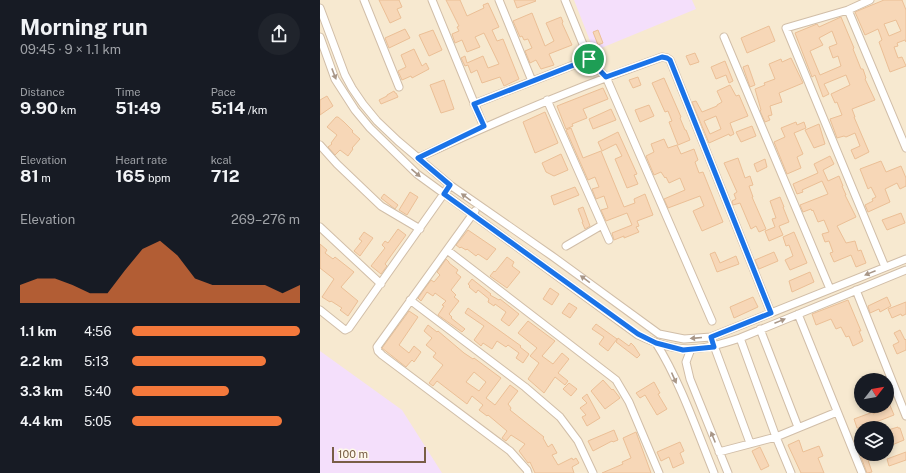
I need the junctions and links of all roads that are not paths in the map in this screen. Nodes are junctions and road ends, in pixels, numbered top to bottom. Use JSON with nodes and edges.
{"nodes":[{"id":1,"x":364,"y":0,"type":"edge"},
{"id":2,"x":432,"y":0,"type":"edge"},
{"id":3,"x":499,"y":0,"type":"edge"},
{"id":4,"x":565,"y":0,"type":"edge"},
{"id":5,"x":870,"y":0,"type":"edge"},
{"id":6,"x":320,"y":8,"type":"edge"},
{"id":7,"x":848,"y":10,"type":"junction"},
{"id":8,"x":320,"y":37,"type":"edge"},
{"id":9,"x":724,"y":37,"type":"dead end"},
{"id":10,"x":589,"y":59,"type":"junction"},
{"id":11,"x":606,"y":77,"type":"junction"},
{"id":12,"x":532,"y":81,"type":"junction"},
{"id":13,"x":399,"y":87,"type":"dead end"},
{"id":14,"x":547,"y":100,"type":"junction"},
{"id":15,"x":474,"y":104,"type":"junction"},
{"id":16,"x":484,"y":126,"type":"junction"},
{"id":17,"x":320,"y":144,"type":"edge"},
{"id":18,"x":906,"y":148,"type":"edge"},
{"id":19,"x":418,"y":158,"type":"junction"},
{"id":20,"x":450,"y":185,"type":"junction"},
{"id":21,"x":444,"y":194,"type":"junction"},
{"id":22,"x":479,"y":206,"type":"junction"},
{"id":23,"x":473,"y":214,"type":"junction"},
{"id":24,"x":602,"y":225,"type":"junction"},
{"id":25,"x":320,"y":227,"type":"edge"},
{"id":26,"x":420,"y":229,"type":"junction"},
{"id":27,"x":609,"y":240,"type":"dead end"},
{"id":28,"x":566,"y":246,"type":"dead end"},
{"id":29,"x":447,"y":250,"type":"junction"},
{"id":30,"x":906,"y":259,"type":"edge"},
{"id":31,"x":885,"y":267,"type":"junction"},
{"id":32,"x":906,"y":270,"type":"edge"},
{"id":33,"x":381,"y":284,"type":"junction"},
{"id":34,"x":830,"y":289,"type":"junction"},
{"id":35,"x":856,"y":290,"type":"junction"},
{"id":36,"x":410,"y":300,"type":"junction"},
{"id":37,"x":320,"y":310,"type":"edge"},
{"id":38,"x":771,"y":313,"type":"junction"},
{"id":39,"x":798,"y":314,"type":"junction"},
{"id":40,"x":712,"y":321,"type":"dead end"},
{"id":41,"x":760,"y":329,"type":"junction"},
{"id":42,"x":711,"y":337,"type":"junction"},
{"id":43,"x":740,"y":338,"type":"junction"},
{"id":44,"x":656,"y":343,"type":"junction"},
{"id":45,"x":714,"y":347,"type":"junction"},
{"id":46,"x":691,"y":349,"type":"junction"},
{"id":47,"x":837,"y":412,"type":"junction"},
{"id":48,"x":906,"y":416,"type":"edge"},
{"id":49,"x":798,"y":427,"type":"junction"},
{"id":50,"x":776,"y":437,"type":"junction"},
{"id":51,"x":750,"y":444,"type":"junction"},
{"id":52,"x":719,"y":452,"type":"junction"},
{"id":53,"x":528,"y":473,"type":"edge"},
{"id":54,"x":592,"y":473,"type":"edge"},
{"id":55,"x":659,"y":473,"type":"edge"},
{"id":56,"x":714,"y":473,"type":"edge"},
{"id":57,"x":728,"y":473,"type":"edge"},
{"id":58,"x":791,"y":473,"type":"edge"},
{"id":59,"x":862,"y":473,"type":"edge"}],
"edges":[{"from":1,"to":13,"type":"street"},
{"from":2,"to":15,"type":"street"},
{"from":3,"to":12,"type":"street"},
{"from":4,"to":10,"type":"street"},
{"from":5,"to":7,"type":"street"},
{"from":6,"to":19,"type":"street"},
{"from":7,"to":18,"type":"street"},
{"from":7,"to":31,"type":"street"},
{"from":8,"to":21,"type":"street","one_way":true},
{"from":9,"to":34,"type":"street"},
{"from":10,"to":11,"type":"street"},
{"from":10,"to":12,"type":"street"},
{"from":11,"to":14,"type":"street"},
{"from":11,"to":38,"type":"street"},
{"from":11,"to":40,"type":"street"},
{"from":12,"to":15,"type":"street"},
{"from":14,"to":16,"type":"street"},
{"from":14,"to":24,"type":"street"},
{"from":15,"to":16,"type":"street"},
{"from":16,"to":19,"type":"street"},
{"from":17,"to":26,"type":"street"},
{"from":19,"to":20,"type":"street"},
{"from":20,"to":21,"type":"street"},
{"from":22,"to":20,"type":"street","one_way":true},
{"from":21,"to":23,"type":"street"},
{"from":21,"to":26,"type":"street"},
{"from":22,"to":23,"type":"street"},
{"from":42,"to":22,"type":"street","one_way":true},
{"from":23,"to":29,"type":"street"},
{"from":23,"to":44,"type":"street"},
{"from":24,"to":27,"type":"street"},
{"from":24,"to":28,"type":"street"},
{"from":25,"to":33,"type":"street"},
{"from":26,"to":33,"type":"street"},
{"from":29,"to":36,"type":"street"},
{"from":29,"to":55,"type":"street"},
{"from":30,"to":31,"type":"street"},
{"from":31,"to":34,"type":"street","one_way":true},
{"from":32,"to":35,"type":"street"},
{"from":33,"to":37,"type":"street"},
{"from":34,"to":38,"type":"street"},
{"from":35,"to":39,"type":"street"},
{"from":35,"to":48,"type":"street"},
{"from":36,"to":53,"type":"street"},
{"from":36,"to":54,"type":"street"},
{"from":38,"to":42,"type":"street"},
{"from":41,"to":39,"type":"street","one_way":true},
{"from":39,"to":47,"type":"street"},
{"from":41,"to":43,"type":"street"},
{"from":41,"to":49,"type":"street"},
{"from":42,"to":45,"type":"street"},
{"from":43,"to":45,"type":"street"},
{"from":43,"to":50,"type":"street"},
{"from":44,"to":46,"type":"street"},
{"from":44,"to":56,"type":"street","one_way":true},
{"from":45,"to":46,"type":"street"},
{"from":45,"to":51,"type":"street"},
{"from":52,"to":46,"type":"street","one_way":true},
{"from":47,"to":49,"type":"street"},
{"from":47,"to":59,"type":"street"},
{"from":49,"to":50,"type":"street"},
{"from":50,"to":51,"type":"street"},
{"from":50,"to":58,"type":"street"},
{"from":51,"to":52,"type":"street"},
{"from":52,"to":57,"type":"street"}]}
